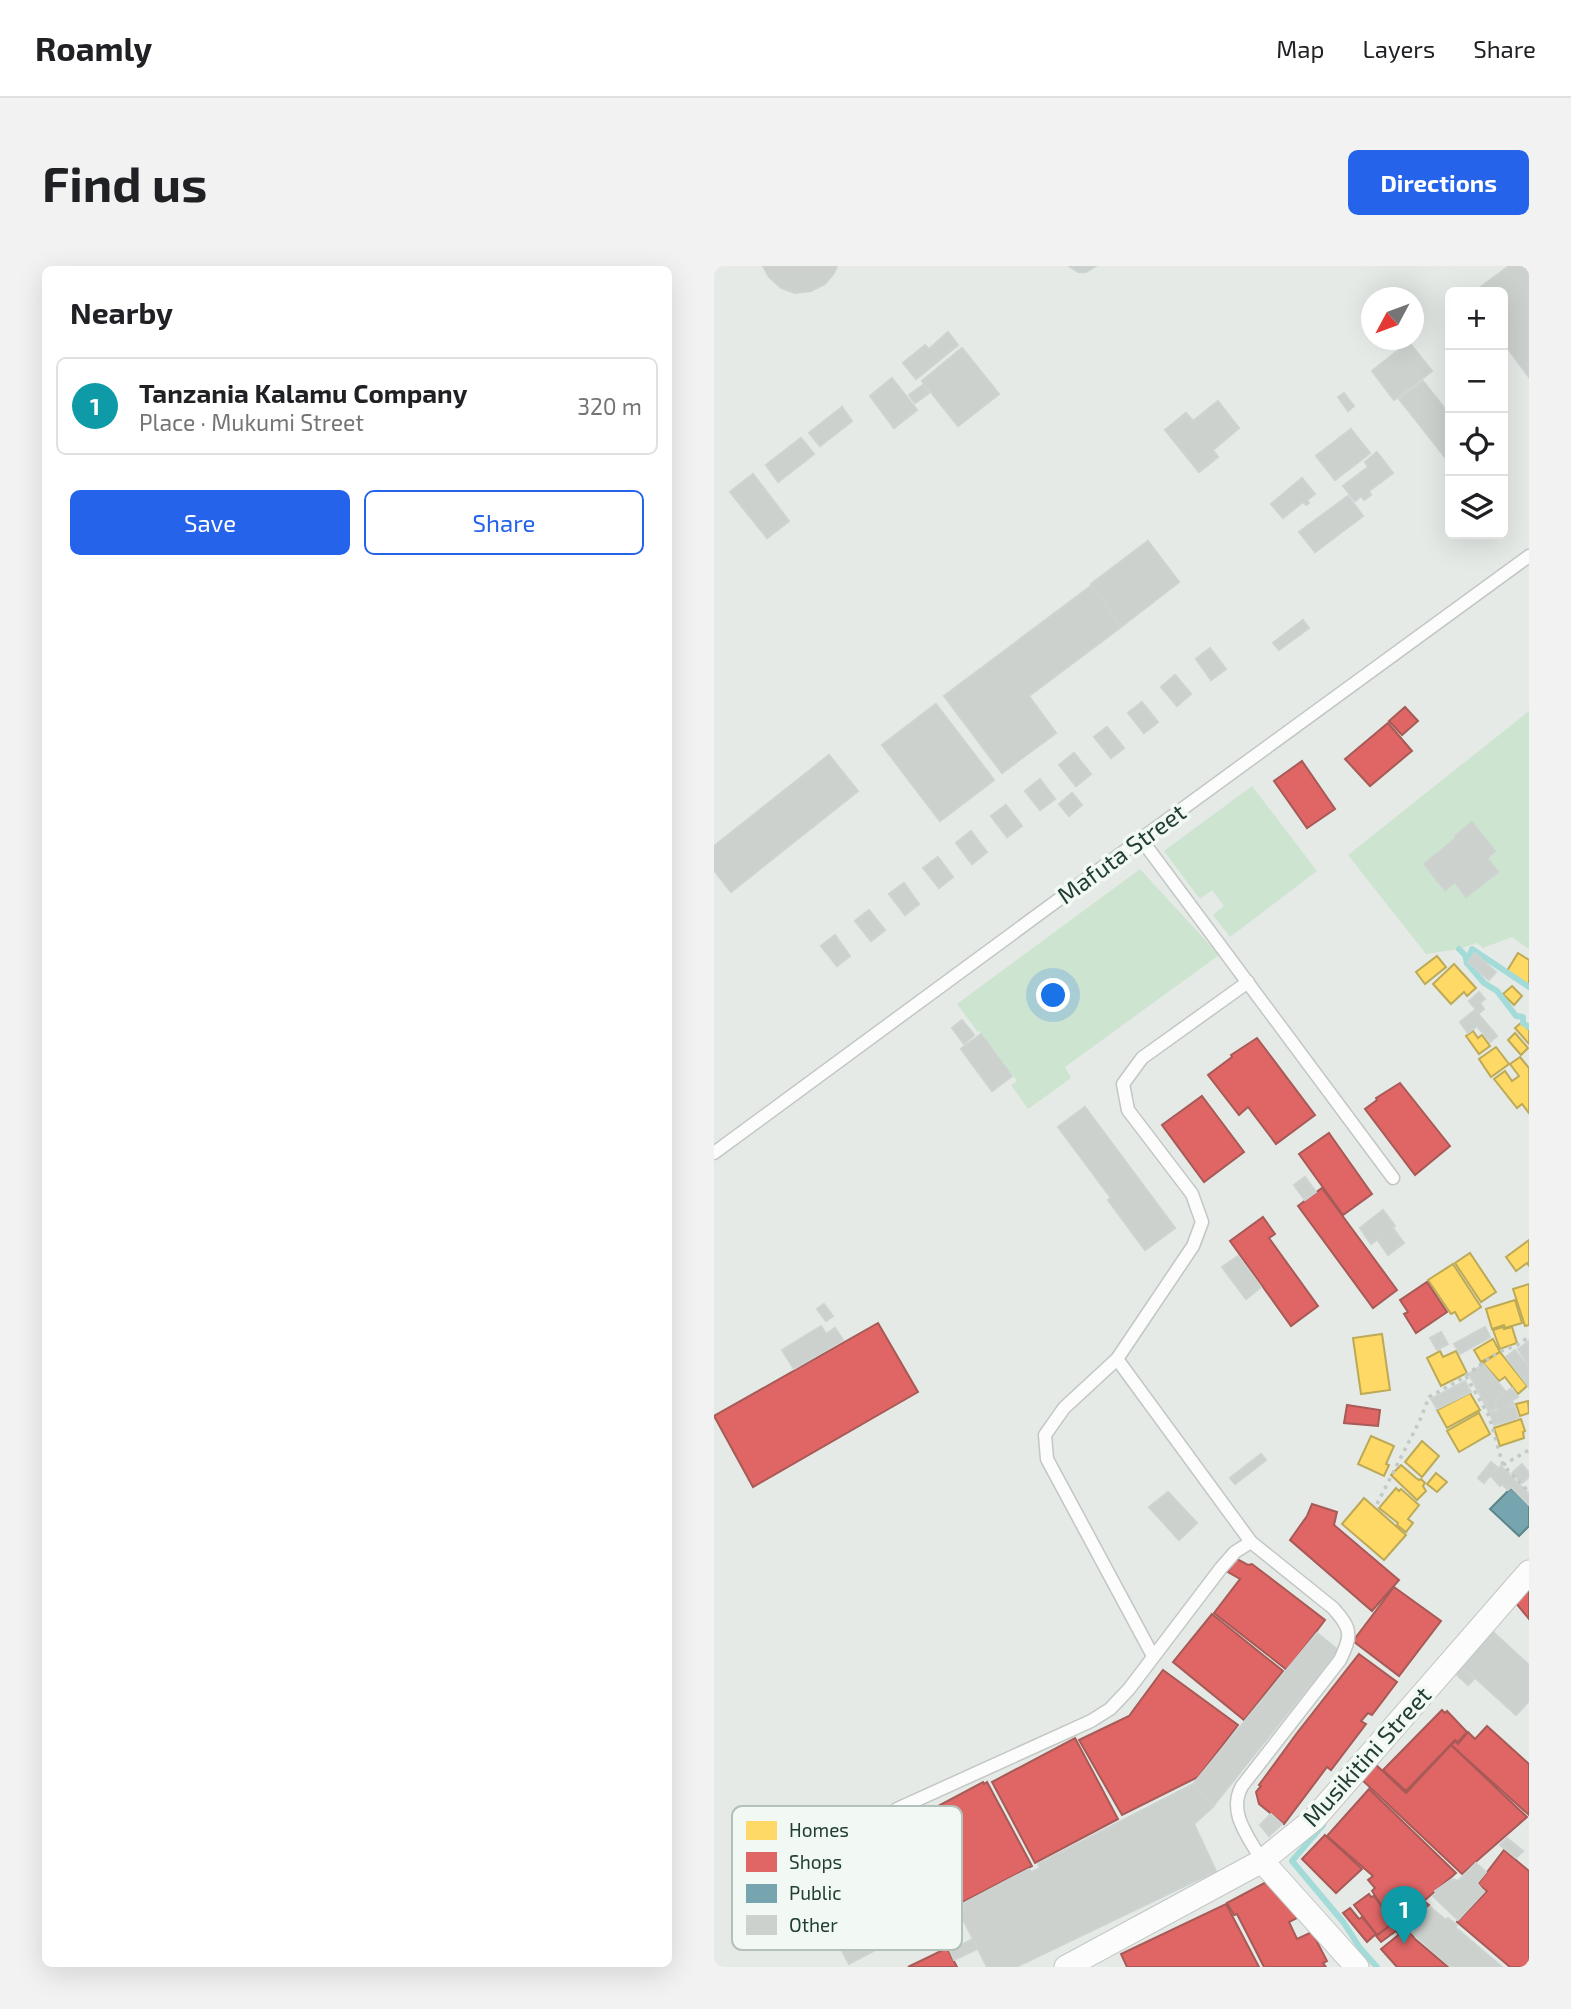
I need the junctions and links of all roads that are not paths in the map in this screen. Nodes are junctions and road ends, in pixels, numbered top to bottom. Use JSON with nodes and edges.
{"nodes":[{"id":1,"x":1529,"y":556,"type":"edge"},
{"id":2,"x":1141,"y":839,"type":"junction"},
{"id":3,"x":1248,"y":982,"type":"junction"},
{"id":4,"x":714,"y":1153,"type":"edge"},
{"id":5,"x":1393,"y":1178,"type":"dead end"},
{"id":6,"x":1117,"y":1359,"type":"junction"},
{"id":7,"x":1251,"y":1542,"type":"junction"},
{"id":8,"x":1529,"y":1572,"type":"edge"},
{"id":9,"x":1153,"y":1656,"type":"junction"},
{"id":10,"x":904,"y":1806,"type":"edge"},
{"id":11,"x":1262,"y":1861,"type":"junction"},
{"id":12,"x":1066,"y":1967,"type":"edge"},
{"id":13,"x":1357,"y":1967,"type":"edge"}],
"edges":[{"from":1,"to":2,"type":"lane","name":"Mafuta Street"},
{"from":2,"to":3,"type":"lane"},
{"from":2,"to":4,"type":"lane","name":"Mafuta Street"},
{"from":3,"to":5,"type":"lane"},
{"from":3,"to":6,"type":"lane"},
{"from":6,"to":7,"type":"lane"},
{"from":6,"to":9,"type":"lane"},
{"from":7,"to":9,"type":"lane"},
{"from":7,"to":11,"type":"lane"},
{"from":8,"to":11,"type":"street","name":"Musikitini Street"},
{"from":9,"to":10,"type":"lane"},
{"from":11,"to":12,"type":"street","name":"Musikitini Street"},
{"from":11,"to":13,"type":"street"}]}
